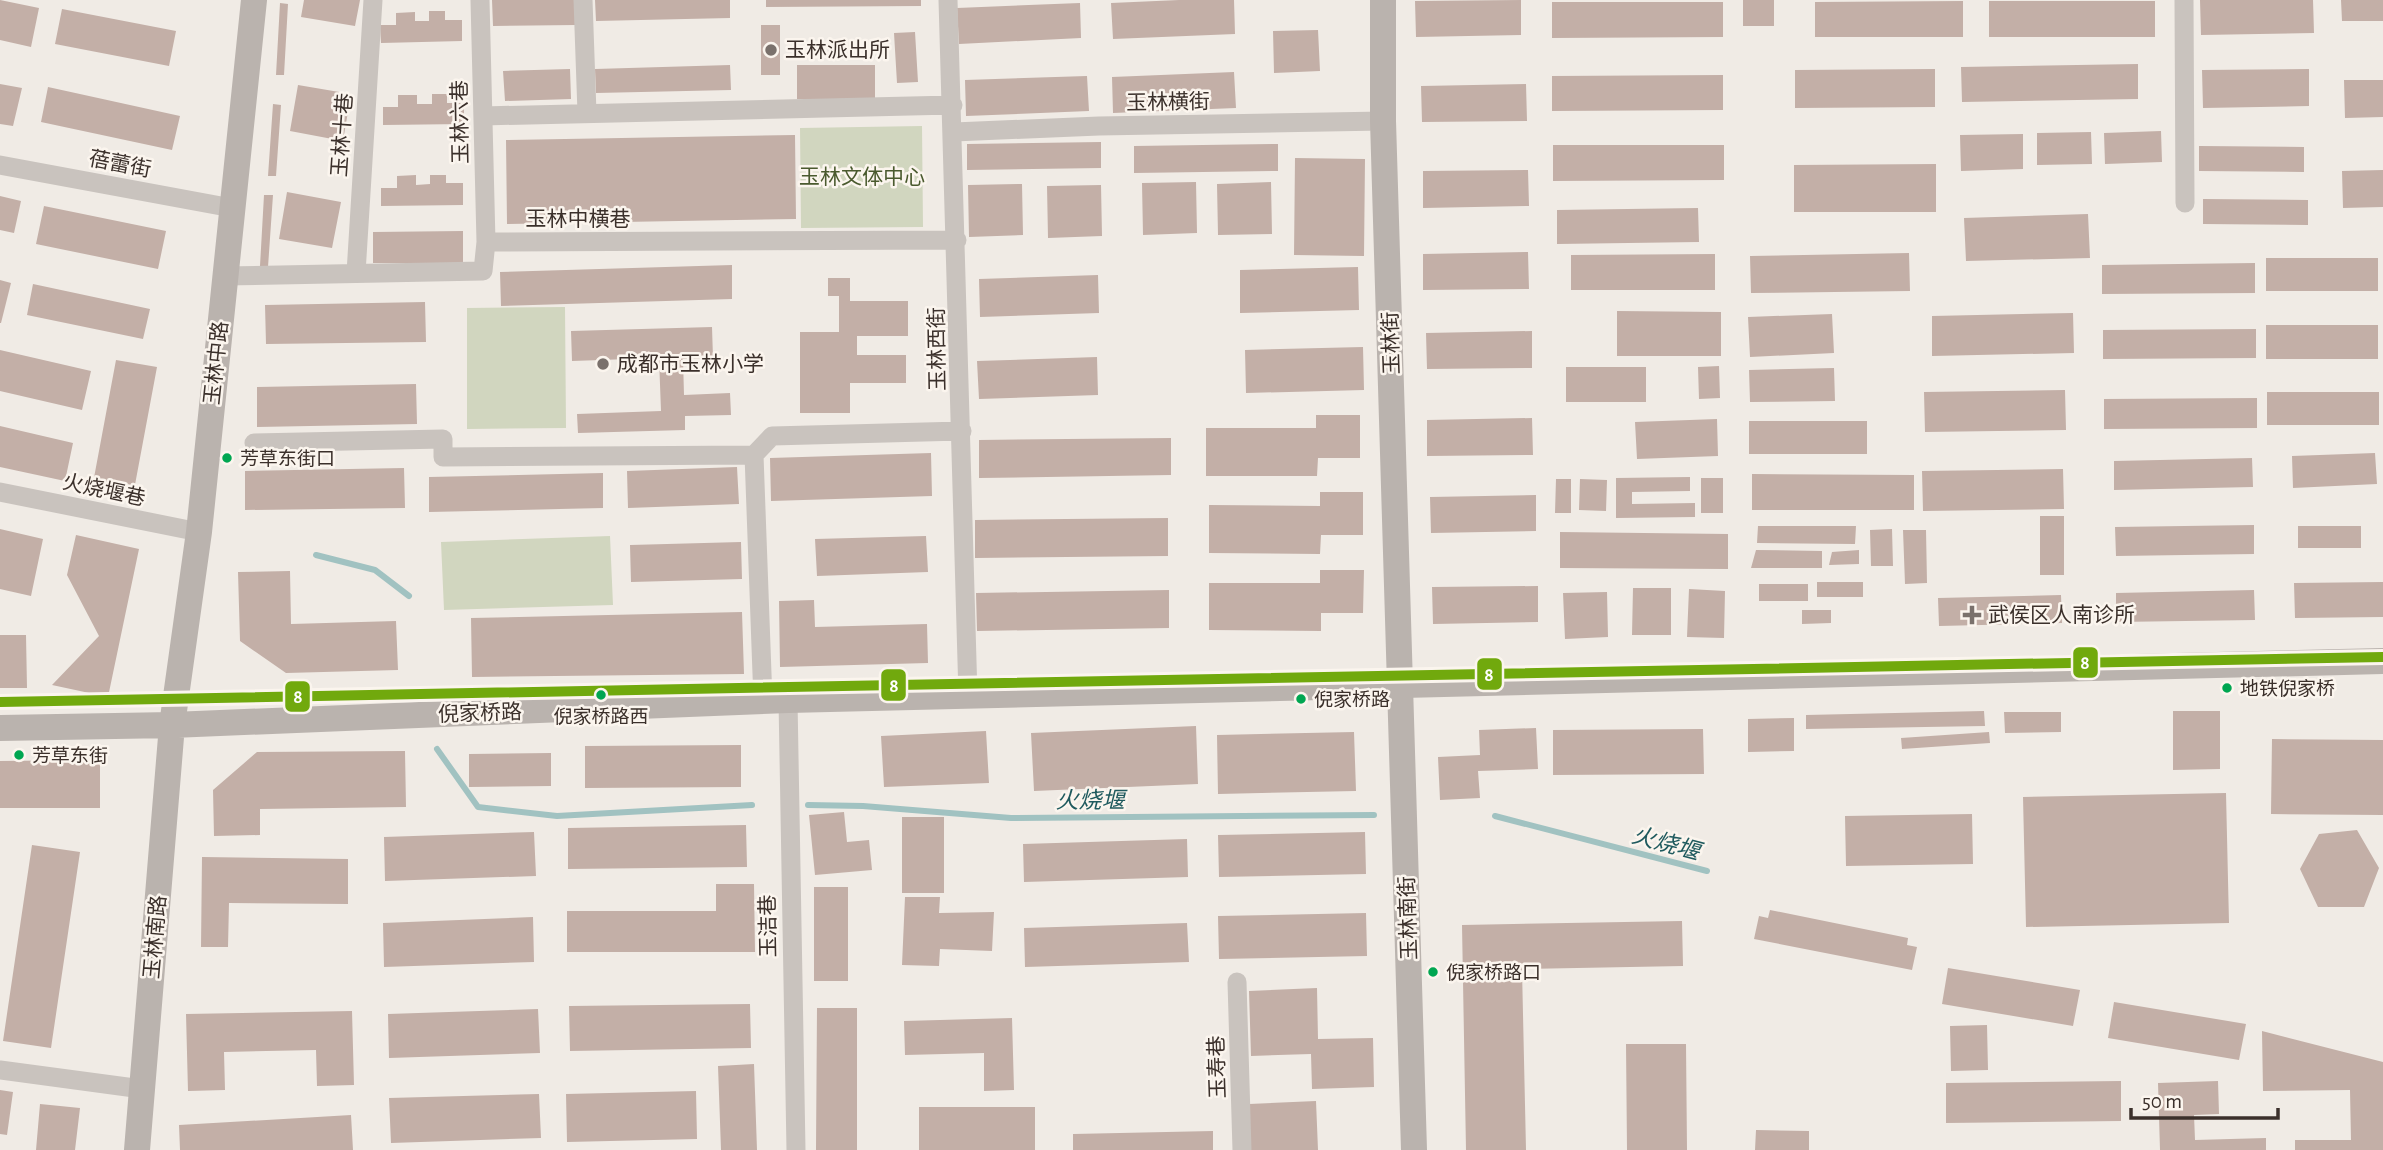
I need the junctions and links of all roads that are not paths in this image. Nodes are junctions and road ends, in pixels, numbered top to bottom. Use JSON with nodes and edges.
{"nodes":[{"id":1,"x":254,"y":0,"type":"edge"},
{"id":2,"x":373,"y":0,"type":"edge"},
{"id":3,"x":480,"y":0,"type":"edge"},
{"id":4,"x":583,"y":0,"type":"edge"},
{"id":5,"x":948,"y":0,"type":"edge"},
{"id":6,"x":1383,"y":0,"type":"edge"},
{"id":7,"x":2184,"y":0,"type":"edge"},
{"id":8,"x":953,"y":105,"type":"junction"},
{"id":9,"x":587,"y":113,"type":"junction"},
{"id":10,"x":482,"y":116,"type":"junction"},
{"id":11,"x":1384,"y":121,"type":"junction"},
{"id":12,"x":954,"y":132,"type":"junction"},
{"id":13,"x":0,"y":165,"type":"edge"},
{"id":14,"x":2185,"y":203,"type":"dead end"},
{"id":15,"x":232,"y":208,"type":"junction"},
{"id":16,"x":957,"y":240,"type":"junction"},
{"id":17,"x":486,"y":242,"type":"junction"},
{"id":18,"x":356,"y":273,"type":"junction"},
{"id":19,"x":225,"y":276,"type":"junction"},
{"id":20,"x":962,"y":431,"type":"junction"},
{"id":21,"x":254,"y":443,"type":"dead end"},
{"id":22,"x":754,"y":455,"type":"junction"},
{"id":23,"x":0,"y":492,"type":"edge"},
{"id":24,"x":199,"y":532,"type":"junction"},
{"id":25,"x":2383,"y":661,"type":"edge"},
{"id":26,"x":1402,"y":686,"type":"junction"},
{"id":27,"x":968,"y":696,"type":"junction"},
{"id":28,"x":776,"y":701,"type":"junction"},
{"id":29,"x":172,"y":725,"type":"junction"},
{"id":30,"x":0,"y":728,"type":"edge"},
{"id":31,"x":1237,"y":982,"type":"dead end"},
{"id":32,"x":0,"y":1070,"type":"edge"},
{"id":33,"x":142,"y":1089,"type":"junction"},
{"id":34,"x":137,"y":1150,"type":"edge"},
{"id":35,"x":796,"y":1150,"type":"edge"},
{"id":36,"x":1242,"y":1150,"type":"edge"},
{"id":37,"x":1414,"y":1150,"type":"edge"}],
"edges":[{"from":1,"to":15,"type":"main road","name":"玉林中路"},
{"from":2,"to":18,"type":"street","name":"玉林十巷"},
{"from":3,"to":10,"type":"street","name":"玉林六巷"},
{"from":4,"to":9,"type":"street"},
{"from":5,"to":8,"type":"street","name":"玉林西街"},
{"from":6,"to":11,"type":"main road","name":"玉林街"},
{"from":7,"to":14,"type":"street"},
{"from":8,"to":9,"type":"street"},
{"from":8,"to":12,"type":"street","name":"玉林西街"},
{"from":9,"to":10,"type":"street"},
{"from":10,"to":17,"type":"street","name":"玉林六巷"},
{"from":11,"to":12,"type":"street","name":"玉林横街"},
{"from":11,"to":26,"type":"main road","name":"玉林街"},
{"from":12,"to":16,"type":"street","name":"玉林西街"},
{"from":13,"to":15,"type":"street","name":"蓓蕾街"},
{"from":15,"to":19,"type":"main road","name":"玉林中路"},
{"from":16,"to":17,"type":"street","name":"玉林中横巷"},
{"from":16,"to":20,"type":"street","name":"玉林西街"},
{"from":17,"to":18,"type":"street"},
{"from":18,"to":19,"type":"street"},
{"from":19,"to":24,"type":"main road","name":"玉林中路"},
{"from":20,"to":22,"type":"street"},
{"from":20,"to":27,"type":"street","name":"玉林西街"},
{"from":21,"to":22,"type":"street"},
{"from":22,"to":28,"type":"street","name":"玉洁巷"},
{"from":23,"to":24,"type":"street","name":"火烧堰巷"},
{"from":24,"to":29,"type":"main road","name":"玉林中路"},
{"from":25,"to":26,"type":"main road","name":"倪家桥路"},
{"from":26,"to":27,"type":"main road","name":"倪家桥路"},
{"from":26,"to":37,"type":"main road","name":"玉林南街"},
{"from":27,"to":28,"type":"main road","name":"倪家桥路"},
{"from":28,"to":29,"type":"main road","name":"倪家桥路"},
{"from":28,"to":35,"type":"street","name":"玉洁巷"},
{"from":29,"to":30,"type":"main road"},
{"from":29,"to":33,"type":"main road","name":"玉林南路"},
{"from":31,"to":36,"type":"street","name":"玉寿巷"},
{"from":32,"to":33,"type":"street"},
{"from":33,"to":34,"type":"main road","name":"玉林南路"}]}
